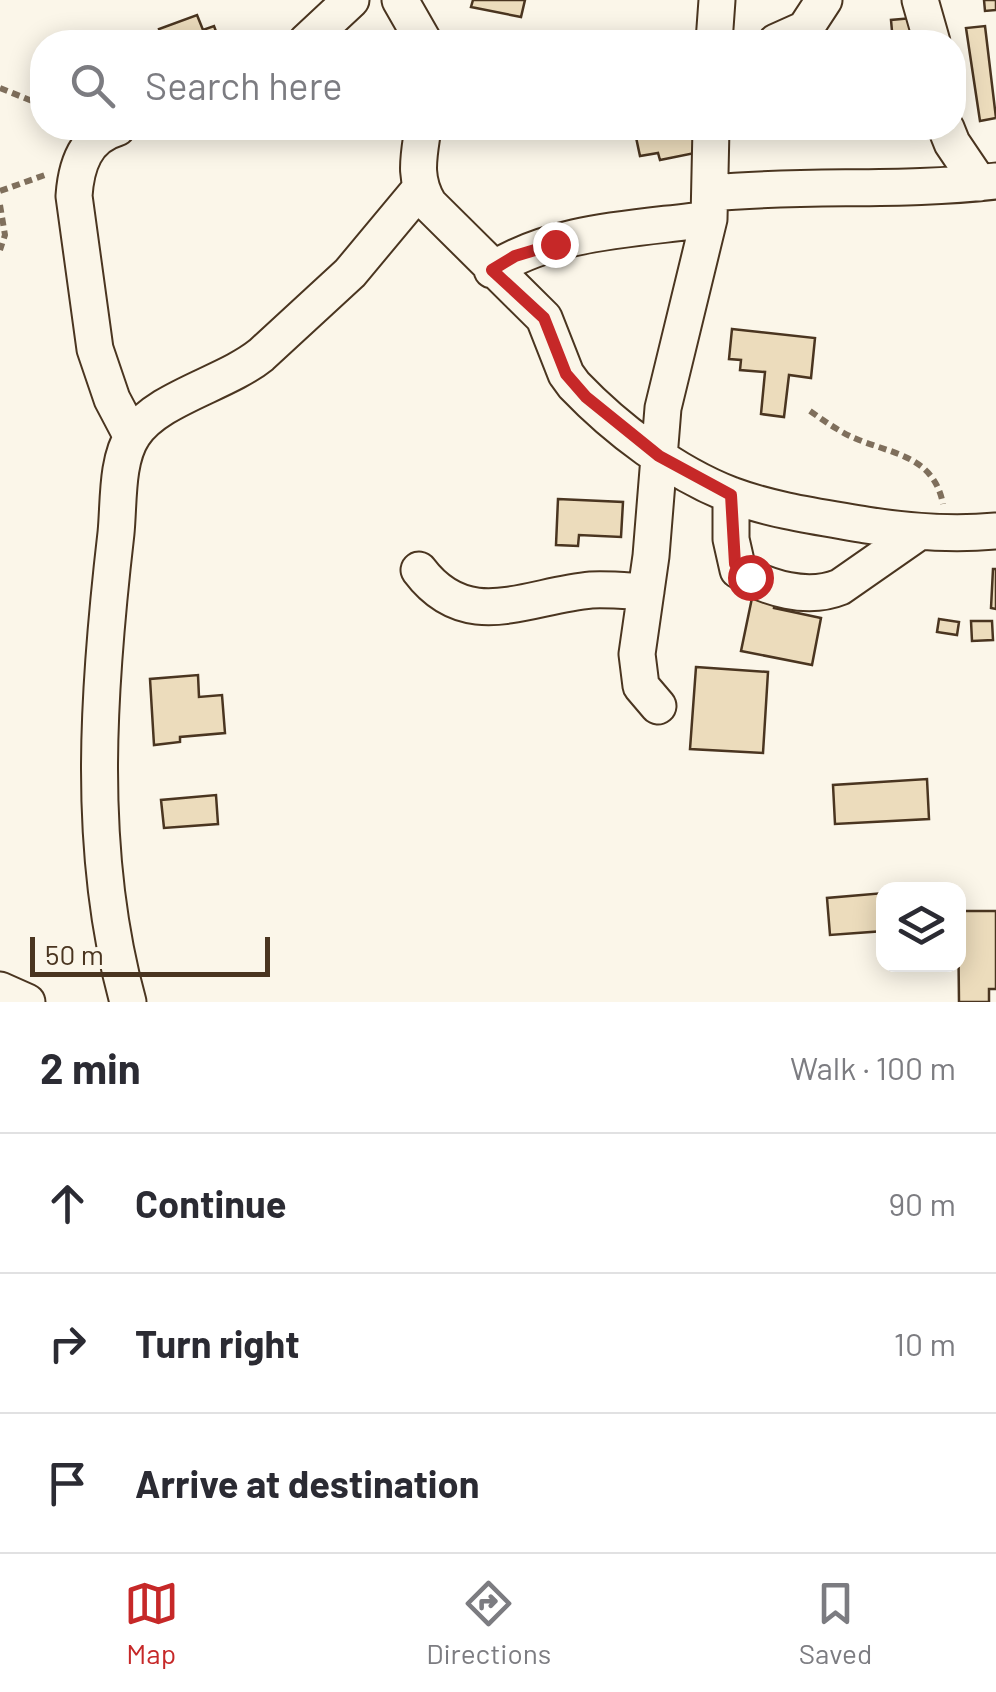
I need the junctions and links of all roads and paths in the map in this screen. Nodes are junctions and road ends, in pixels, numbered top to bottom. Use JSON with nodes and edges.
{"nodes":[{"id":1,"x":351,"y":0,"type":"edge"},
{"id":2,"x":400,"y":0,"type":"edge"},
{"id":3,"x":717,"y":0,"type":"edge"},
{"id":4,"x":824,"y":0,"type":"edge"},
{"id":5,"x":920,"y":0,"type":"edge"},
{"id":6,"x":319,"y":30,"type":"edge"},
{"id":7,"x":417,"y":30,"type":"edge"},
{"id":8,"x":715,"y":30,"type":"edge"},
{"id":9,"x":804,"y":30,"type":"edge"},
{"id":10,"x":929,"y":30,"type":"edge"},
{"id":11,"x":0,"y":88,"type":"edge"},
{"id":12,"x":30,"y":99,"type":"edge"},
{"id":13,"x":95,"y":140,"type":"edge"},
{"id":14,"x":421,"y":140,"type":"edge"},
{"id":15,"x":712,"y":140,"type":"edge"},
{"id":16,"x":951,"y":140,"type":"edge"},
{"id":17,"x":988,"y":182,"type":"edge"},
{"id":18,"x":420,"y":189,"type":"junction"},
{"id":19,"x":0,"y":205,"type":"edge"},
{"id":20,"x":710,"y":206,"type":"junction"},
{"id":21,"x":0,"y":250,"type":"edge"},
{"id":22,"x":492,"y":270,"type":"junction"},
{"id":23,"x":810,"y":411,"type":"dead end"},
{"id":24,"x":132,"y":437,"type":"junction"},
{"id":25,"x":659,"y":456,"type":"junction"},
{"id":26,"x":731,"y":495,"type":"junction"},
{"id":27,"x":996,"y":531,"type":"edge"},
{"id":28,"x":919,"y":532,"type":"junction"},
{"id":29,"x":959,"y":534,"type":"junction"},
{"id":30,"x":418,"y":570,"type":"dead end"},
{"id":31,"x":646,"y":592,"type":"junction"},
{"id":32,"x":658,"y":706,"type":"dead end"},
{"id":33,"x":0,"y":990,"type":"edge"},
{"id":34,"x":26,"y":1002,"type":"edge"},
{"id":35,"x":128,"y":1002,"type":"edge"}],
"edges":[{"from":1,"to":6,"type":"street"},
{"from":2,"to":7,"type":"street"},
{"from":3,"to":8,"type":"street"},
{"from":4,"to":9,"type":"street"},
{"from":5,"to":10,"type":"street"},
{"from":11,"to":12,"type":"path"},
{"from":13,"to":24,"type":"street"},
{"from":14,"to":18,"type":"street"},
{"from":15,"to":20,"type":"street"},
{"from":16,"to":17,"type":"street"},
{"from":17,"to":20,"type":"street"},
{"from":18,"to":22,"type":"street"},
{"from":18,"to":24,"type":"street"},
{"from":19,"to":21,"type":"path"},
{"from":20,"to":22,"type":"street"},
{"from":20,"to":25,"type":"street"},
{"from":22,"to":25,"type":"street"},
{"from":23,"to":29,"type":"path"},
{"from":24,"to":35,"type":"street"},
{"from":25,"to":26,"type":"street"},
{"from":25,"to":31,"type":"street"},
{"from":26,"to":28,"type":"street"},
{"from":26,"to":28,"type":"street"},
{"from":27,"to":29,"type":"street"},
{"from":28,"to":29,"type":"street"},
{"from":30,"to":31,"type":"street"},
{"from":31,"to":32,"type":"street"},
{"from":33,"to":34,"type":"street"}]}
